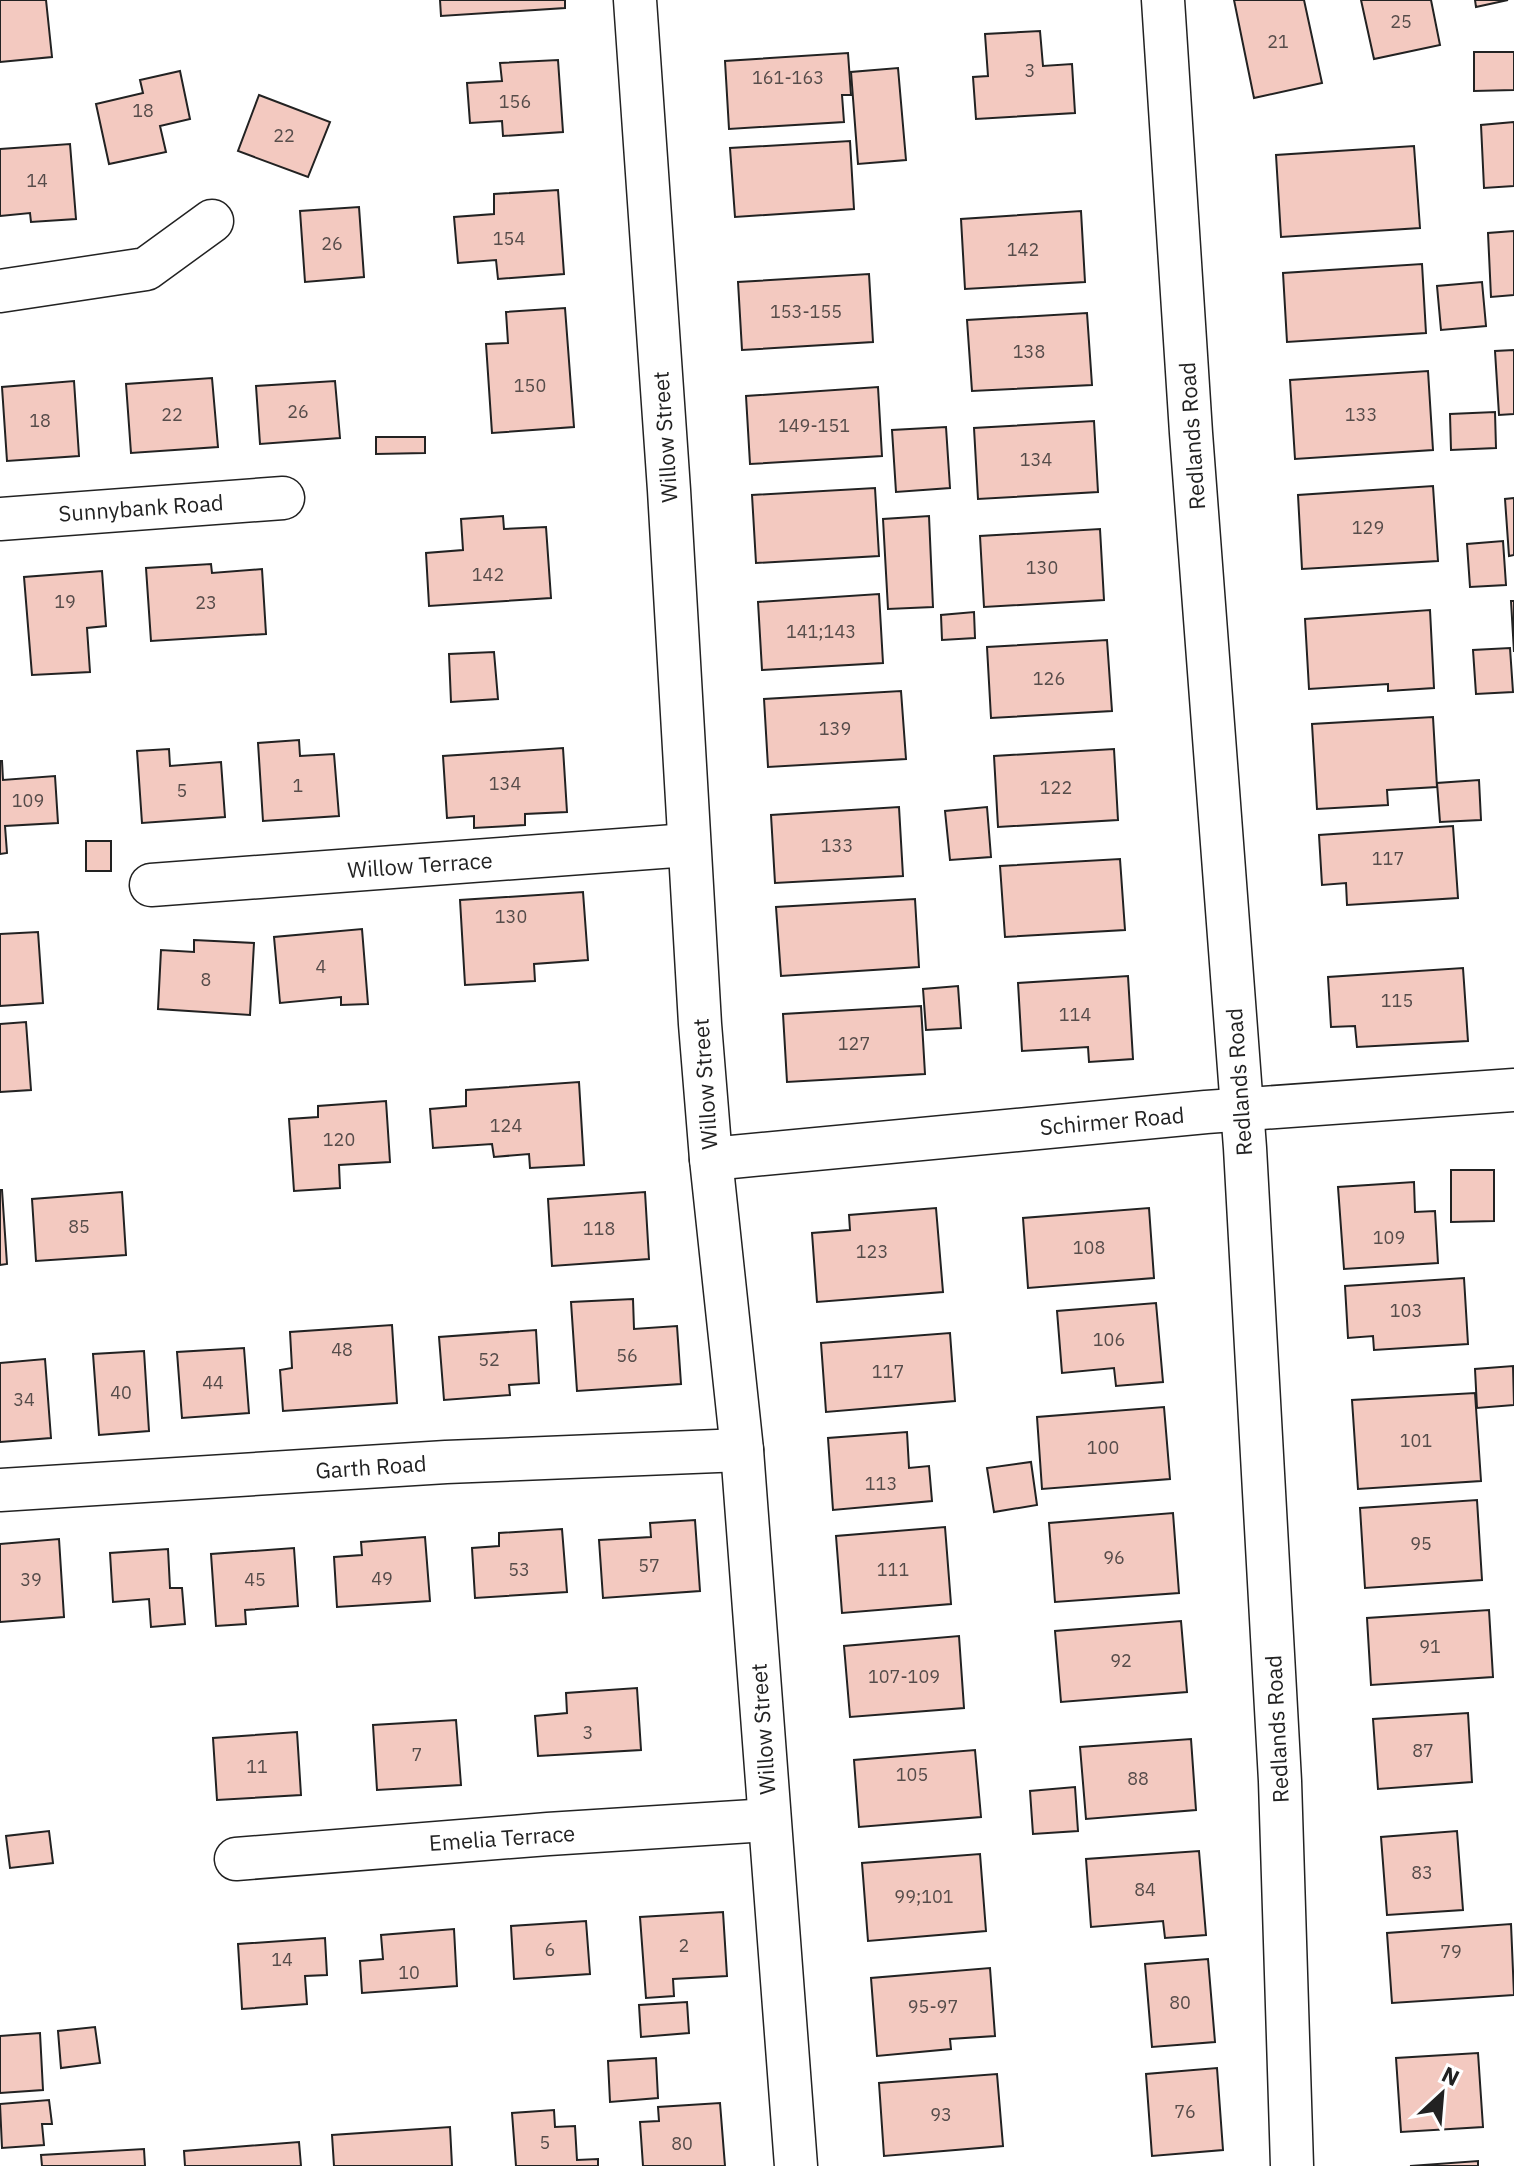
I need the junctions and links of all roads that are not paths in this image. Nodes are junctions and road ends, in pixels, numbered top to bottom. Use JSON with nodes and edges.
{"nodes":[{"id":1,"x":635,"y":0,"type":"edge"},
{"id":2,"x":1163,"y":0,"type":"edge"},
{"id":3,"x":212,"y":221,"type":"dead end"},
{"id":4,"x":0,"y":291,"type":"edge"},
{"id":5,"x":283,"y":498,"type":"dead end"},
{"id":6,"x":0,"y":519,"type":"edge"},
{"id":7,"x":688,"y":845,"type":"junction"},
{"id":8,"x":151,"y":885,"type":"dead end"},
{"id":9,"x":1514,"y":1090,"type":"edge"},
{"id":10,"x":1242,"y":1109,"type":"junction"},
{"id":11,"x":711,"y":1159,"type":"junction"},
{"id":12,"x":742,"y":1450,"type":"junction"},
{"id":13,"x":0,"y":1490,"type":"edge"},
{"id":14,"x":769,"y":1820,"type":"junction"},
{"id":15,"x":236,"y":1859,"type":"dead end"},
{"id":16,"x":796,"y":2166,"type":"edge"},
{"id":17,"x":1292,"y":2166,"type":"edge"}],
"edges":[{"from":1,"to":7,"type":"street","name":"Willow Street"},
{"from":2,"to":10,"type":"street","name":"Redlands Road"},
{"from":3,"to":4,"type":"street"},
{"from":5,"to":6,"type":"street","name":"Sunnybank Road"},
{"from":7,"to":8,"type":"street","name":"Willow Terrace"},
{"from":7,"to":11,"type":"street","name":"Willow Street"},
{"from":9,"to":10,"type":"street","name":"Schirmer Road"},
{"from":10,"to":11,"type":"street","name":"Schirmer Road"},
{"from":10,"to":17,"type":"street","name":"Redlands Road"},
{"from":11,"to":12,"type":"street","name":"Willow Street"},
{"from":12,"to":13,"type":"street","name":"Garth Road"},
{"from":12,"to":14,"type":"street","name":"Willow Street"},
{"from":14,"to":15,"type":"street","name":"Emelia Terrace"},
{"from":14,"to":16,"type":"street","name":"Willow Street"}]}
